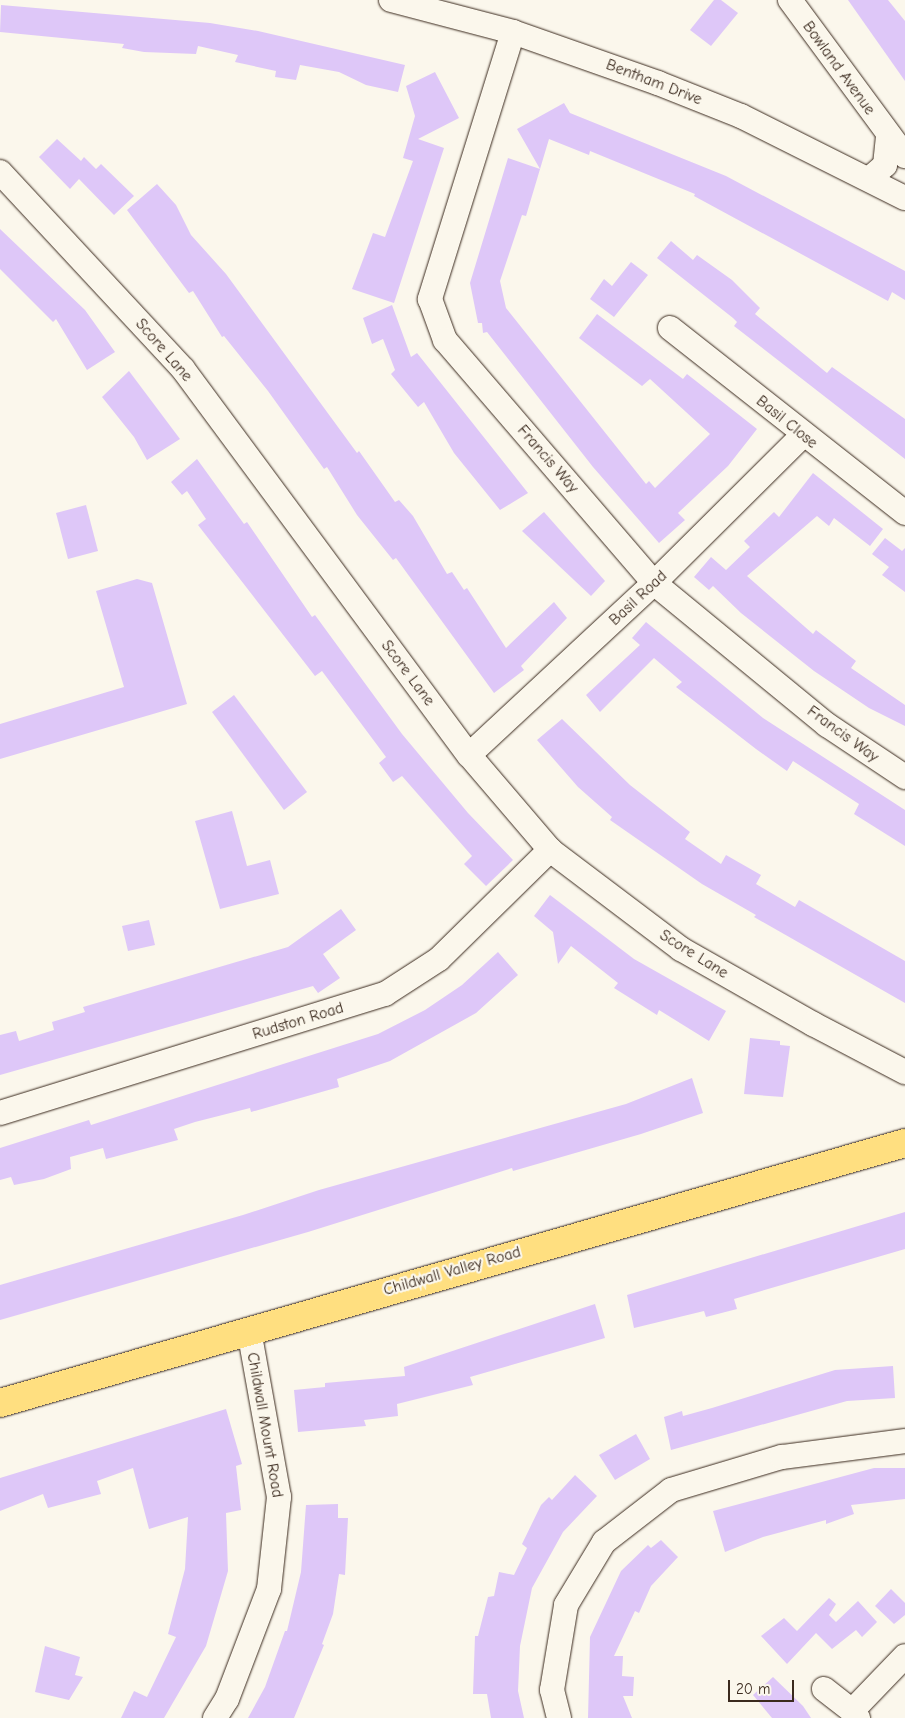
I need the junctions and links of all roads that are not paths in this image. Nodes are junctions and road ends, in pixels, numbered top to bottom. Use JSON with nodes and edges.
{"nodes":[{"id":1,"x":391,"y":0,"type":"edge"},
{"id":2,"x":790,"y":0,"type":"edge"},
{"id":3,"x":513,"y":32,"type":"junction"},
{"id":4,"x":888,"y":136,"type":"junction"},
{"id":5,"x":905,"y":156,"type":"edge"},
{"id":6,"x":0,"y":172,"type":"edge"},
{"id":7,"x":870,"y":179,"type":"junction"},
{"id":8,"x":905,"y":198,"type":"edge"},
{"id":9,"x":670,"y":328,"type":"dead end"},
{"id":10,"x":803,"y":435,"type":"junction"},
{"id":11,"x":905,"y":514,"type":"edge"},
{"id":12,"x":654,"y":583,"type":"junction"},
{"id":13,"x":469,"y":756,"type":"junction"},
{"id":14,"x":905,"y":777,"type":"edge"},
{"id":15,"x":550,"y":850,"type":"junction"},
{"id":16,"x":905,"y":1072,"type":"edge"},
{"id":17,"x":0,"y":1113,"type":"edge"},
{"id":18,"x":905,"y":1143,"type":"edge"},
{"id":19,"x":248,"y":1330,"type":"junction"},
{"id":20,"x":0,"y":1403,"type":"edge"},
{"id":21,"x":905,"y":1441,"type":"edge"},
{"id":22,"x":905,"y":1656,"type":"edge"},
{"id":23,"x":824,"y":1689,"type":"dead end"},
{"id":24,"x":855,"y":1714,"type":"edge"},
{"id":25,"x":215,"y":1718,"type":"edge"},
{"id":26,"x":559,"y":1718,"type":"edge"}],
"edges":[{"from":1,"to":3,"type":"street","name":"Bentham Drive"},
{"from":2,"to":4,"type":"street","name":"Bowland Avenue"},
{"from":3,"to":7,"type":"street","name":"Bentham Drive"},
{"from":3,"to":12,"type":"street","name":"Francis Way"},
{"from":4,"to":5,"type":"street","name":"Bowland Avenue"},
{"from":4,"to":7,"type":"street"},
{"from":6,"to":13,"type":"street","name":"Score Lane"},
{"from":7,"to":8,"type":"street","name":"Bentham Drive"},
{"from":9,"to":10,"type":"street","name":"Basil Close"},
{"from":10,"to":11,"type":"street","name":"Basil Close"},
{"from":10,"to":12,"type":"street","name":"Basil Road"},
{"from":12,"to":13,"type":"street","name":"Basil Road"},
{"from":12,"to":14,"type":"street","name":"Francis Way"},
{"from":13,"to":15,"type":"street","name":"Score Lane"},
{"from":15,"to":16,"type":"street","name":"Score Lane"},
{"from":15,"to":17,"type":"street","name":"Rudston Road"},
{"from":18,"to":19,"type":"main road","name":"Childwall Valley Road"},
{"from":19,"to":20,"type":"main road","name":"Childwall Valley Road"},
{"from":19,"to":25,"type":"street","name":"Childwall Mount Road"},
{"from":21,"to":26,"type":"street"},
{"from":22,"to":24,"type":"street"},
{"from":23,"to":24,"type":"street"}]}
